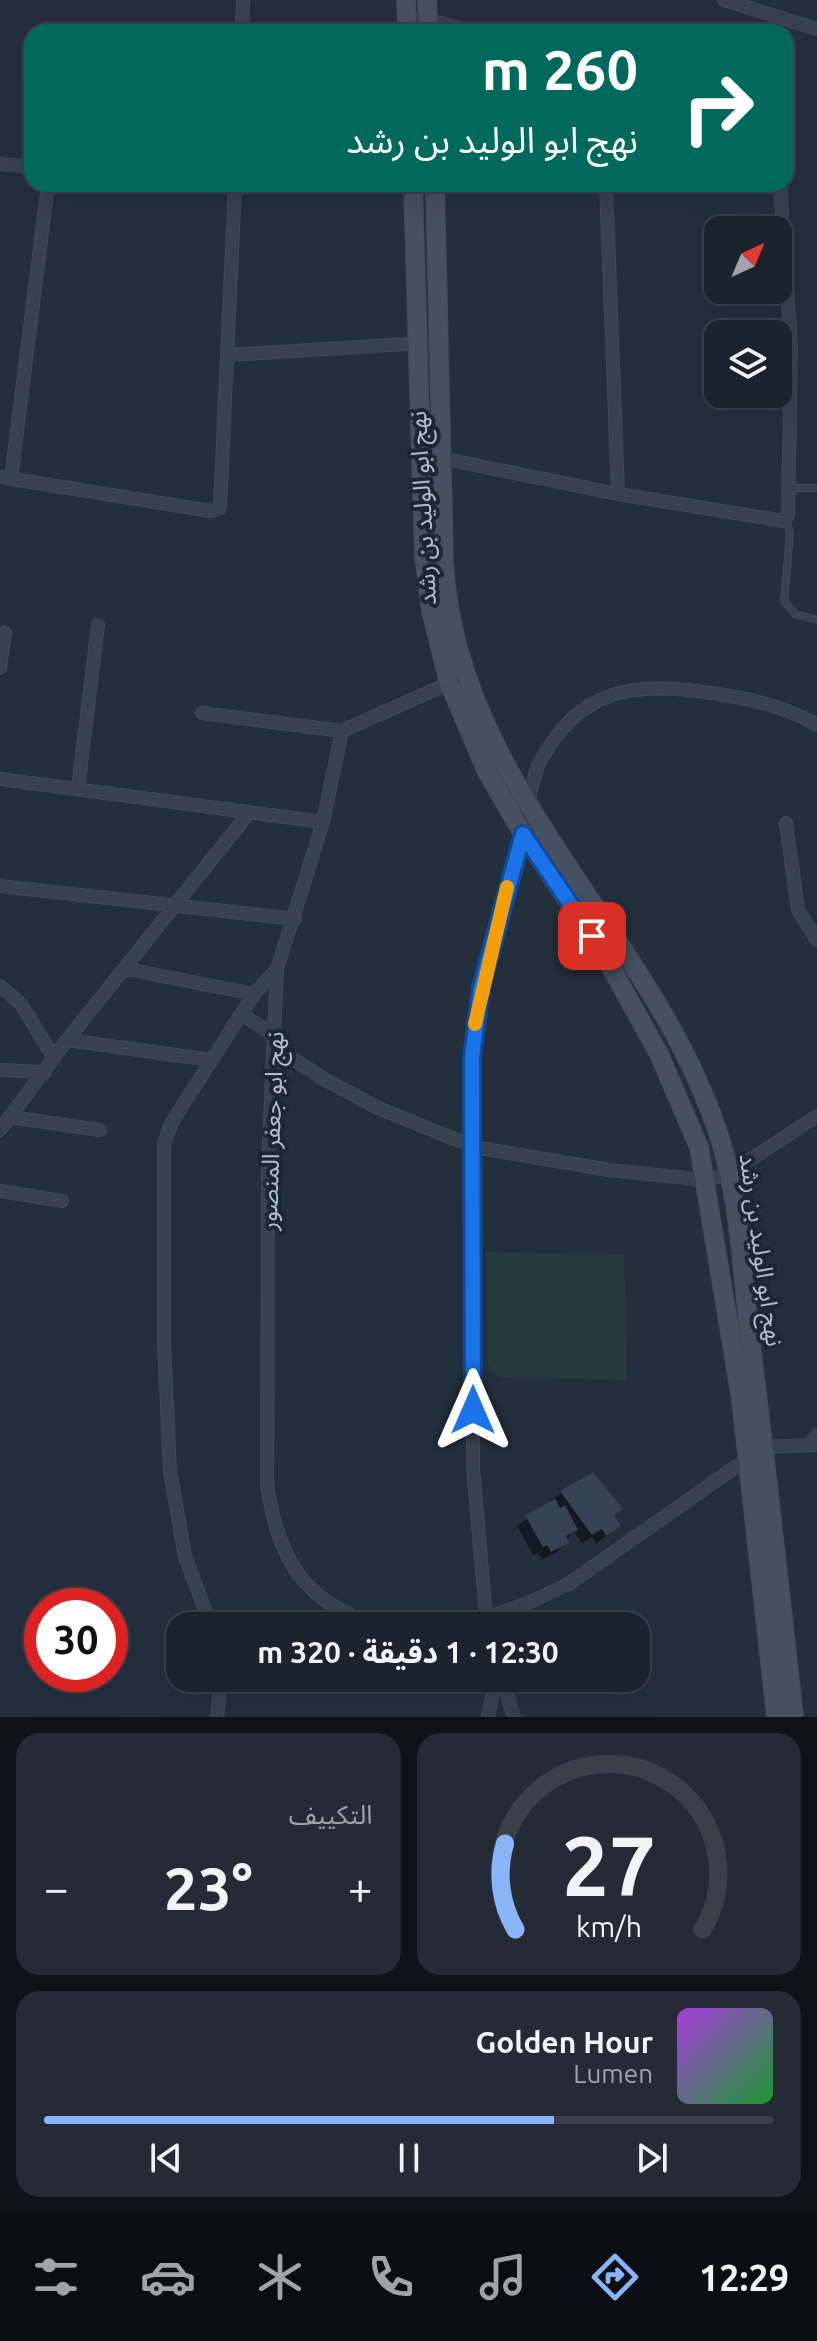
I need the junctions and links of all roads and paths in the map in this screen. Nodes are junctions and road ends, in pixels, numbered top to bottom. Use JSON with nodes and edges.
{"nodes":[{"id":1,"x":243,"y":0,"type":"edge"},
{"id":2,"x":724,"y":0,"type":"edge"},
{"id":3,"x":407,"y":16,"type":"edge"},
{"id":4,"x":428,"y":17,"type":"edge"},
{"id":5,"x":242,"y":24,"type":"edge"},
{"id":6,"x":449,"y":24,"type":"edge"},
{"id":7,"x":817,"y":29,"type":"edge"},
{"id":8,"x":0,"y":164,"type":"edge"},
{"id":9,"x":24,"y":166,"type":"edge"},
{"id":10,"x":47,"y":192,"type":"edge"},
{"id":11,"x":234,"y":192,"type":"edge"},
{"id":12,"x":413,"y":192,"type":"edge"},
{"id":13,"x":435,"y":192,"type":"edge"},
{"id":14,"x":606,"y":192,"type":"edge"},
{"id":15,"x":781,"y":192,"type":"edge"},
{"id":16,"x":438,"y":342,"type":"junction"},
{"id":17,"x":418,"y":343,"type":"junction"},
{"id":18,"x":229,"y":355,"type":"junction"},
{"id":19,"x":423,"y":457,"type":"junction"},
{"id":20,"x":443,"y":457,"type":"junction"},
{"id":21,"x":5,"y":478,"type":"edge"},
{"id":22,"x":788,"y":488,"type":"junction"},
{"id":23,"x":817,"y":488,"type":"edge"},
{"id":24,"x":618,"y":494,"type":"junction"},
{"id":25,"x":786,"y":519,"type":"junction"},
{"id":26,"x":817,"y":620,"type":"edge"},
{"id":27,"x":98,"y":625,"type":"dead end"},
{"id":28,"x":5,"y":633,"type":"dead end"},
{"id":29,"x":0,"y":668,"type":"edge"},
{"id":30,"x":469,"y":676,"type":"junction"},
{"id":31,"x":449,"y":683,"type":"junction"},
{"id":32,"x":202,"y":713,"type":"dead end"},
{"id":33,"x":817,"y":725,"type":"edge"},
{"id":34,"x":342,"y":731,"type":"junction"},
{"id":35,"x":0,"y":779,"type":"edge"},
{"id":36,"x":78,"y":788,"type":"junction"},
{"id":37,"x":528,"y":808,"type":"junction"},
{"id":38,"x":248,"y":814,"type":"junction"},
{"id":39,"x":323,"y":822,"type":"junction"},
{"id":40,"x":786,"y":823,"type":"dead end"},
{"id":41,"x":523,"y":834,"type":"junction"},
{"id":42,"x":0,"y":886,"type":"edge"},
{"id":43,"x":175,"y":905,"type":"junction"},
{"id":44,"x":295,"y":919,"type":"junction"},
{"id":45,"x":817,"y":940,"type":"edge"},
{"id":46,"x":127,"y":969,"type":"junction"},
{"id":47,"x":277,"y":969,"type":"junction"},
{"id":48,"x":0,"y":986,"type":"edge"},
{"id":49,"x":254,"y":994,"type":"junction"},
{"id":50,"x":243,"y":1015,"type":"junction"},
{"id":51,"x":276,"y":1037,"type":"junction"},
{"id":52,"x":67,"y":1040,"type":"junction"},
{"id":53,"x":54,"y":1058,"type":"junction"},
{"id":54,"x":211,"y":1060,"type":"junction"},
{"id":55,"x":0,"y":1070,"type":"edge"},
{"id":56,"x":45,"y":1072,"type":"junction"},
{"id":57,"x":817,"y":1116,"type":"edge"},
{"id":58,"x":10,"y":1117,"type":"junction"},
{"id":59,"x":0,"y":1130,"type":"edge"},
{"id":60,"x":100,"y":1130,"type":"dead end"},
{"id":61,"x":474,"y":1147,"type":"junction"},
{"id":62,"x":728,"y":1174,"type":"junction"},
{"id":63,"x":706,"y":1180,"type":"junction"},
{"id":64,"x":0,"y":1191,"type":"edge"},
{"id":65,"x":62,"y":1201,"type":"dead end"},
{"id":66,"x":817,"y":1431,"type":"edge"},
{"id":67,"x":811,"y":1445,"type":"edge"},
{"id":68,"x":756,"y":1451,"type":"junction"},
{"id":69,"x":206,"y":1612,"type":"edge"},
{"id":70,"x":341,"y":1612,"type":"edge"},
{"id":71,"x":485,"y":1612,"type":"edge"},
{"id":72,"x":508,"y":1612,"type":"edge"},
{"id":73,"x":220,"y":1692,"type":"edge"},
{"id":74,"x":495,"y":1692,"type":"edge"},
{"id":75,"x":504,"y":1692,"type":"edge"},
{"id":76,"x":217,"y":1717,"type":"edge"},
{"id":77,"x":488,"y":1717,"type":"edge"},
{"id":78,"x":514,"y":1717,"type":"edge"},
{"id":79,"x":776,"y":1717,"type":"edge"},
{"id":80,"x":794,"y":1717,"type":"edge"}],
"edges":[{"from":1,"to":5,"type":"street"},
{"from":2,"to":7,"type":"street"},
{"from":3,"to":4,"type":"street"},
{"from":4,"to":6,"type":"street"},
{"from":8,"to":9,"type":"street"},
{"from":10,"to":21,"type":"street"},
{"from":11,"to":18,"type":"street"},
{"from":12,"to":17,"type":"street","name":"نهج ابو الوليد بن رشد"},
{"from":13,"to":16,"type":"street","name":"نهج ابو الوليد بن رشد"},
{"from":14,"to":24,"type":"street"},
{"from":15,"to":22,"type":"street"},
{"from":16,"to":17,"type":"street"},
{"from":16,"to":20,"type":"street","name":"نهج ابو الوليد بن رشد"},
{"from":17,"to":18,"type":"street"},
{"from":17,"to":19,"type":"street","name":"نهج ابو الوليد بن رشد"},
{"from":18,"to":21,"type":"street"},
{"from":19,"to":20,"type":"street"},
{"from":19,"to":31,"type":"street","name":"نهج ابو الوليد بن رشد"},
{"from":20,"to":24,"type":"street"},
{"from":20,"to":30,"type":"street","name":"نهج ابو الوليد بن رشد"},
{"from":22,"to":23,"type":"lane"},
{"from":22,"to":25,"type":"street"},
{"from":24,"to":25,"type":"street"},
{"from":25,"to":26,"type":"lane"},
{"from":27,"to":36,"type":"street"},
{"from":28,"to":29,"type":"street"},
{"from":30,"to":31,"type":"street"},
{"from":30,"to":37,"type":"street","name":"نهج ابو الوليد بن رشد"},
{"from":31,"to":34,"type":"street"},
{"from":31,"to":41,"type":"street","name":"نهج ابو الوليد بن رشد"},
{"from":32,"to":34,"type":"street"},
{"from":33,"to":37,"type":"street"},
{"from":34,"to":39,"type":"street","name":"نهج ابو جعفر المنصور"},
{"from":35,"to":36,"type":"street"},
{"from":36,"to":38,"type":"street"},
{"from":37,"to":41,"type":"street"},
{"from":37,"to":62,"type":"street","name":"نهج ابو الوليد بن رشد"},
{"from":38,"to":39,"type":"street"},
{"from":38,"to":43,"type":"street"},
{"from":39,"to":44,"type":"street","name":"نهج ابو جعفر المنصور"},
{"from":40,"to":45,"type":"street"},
{"from":41,"to":61,"type":"street"},
{"from":41,"to":63,"type":"street","name":"نهج ابو الوليد بن رشد"},
{"from":42,"to":43,"type":"street"},
{"from":43,"to":44,"type":"street"},
{"from":43,"to":46,"type":"street"},
{"from":44,"to":47,"type":"street","name":"نهج ابو جعفر المنصور"},
{"from":46,"to":49,"type":"street"},
{"from":46,"to":52,"type":"street"},
{"from":47,"to":49,"type":"street"},
{"from":47,"to":51,"type":"street","name":"نهج ابو جعفر المنصور"},
{"from":48,"to":53,"type":"street"},
{"from":49,"to":50,"type":"street"},
{"from":50,"to":51,"type":"street"},
{"from":50,"to":54,"type":"street"},
{"from":51,"to":61,"type":"street"},
{"from":51,"to":70,"type":"street","name":"نهج ابو جعفر المنصور"},
{"from":52,"to":53,"type":"street"},
{"from":52,"to":54,"type":"street"},
{"from":53,"to":56,"type":"street"},
{"from":54,"to":69,"type":"street"},
{"from":55,"to":56,"type":"street"},
{"from":56,"to":58,"type":"street"},
{"from":57,"to":62,"type":"street"},
{"from":58,"to":59,"type":"street"},
{"from":58,"to":60,"type":"street"},
{"from":61,"to":63,"type":"street"},
{"from":61,"to":71,"type":"street"},
{"from":62,"to":63,"type":"street"},
{"from":62,"to":68,"type":"street","name":"نهج ابو الوليد بن رشد"},
{"from":63,"to":68,"type":"street","name":"نهج ابو الوليد بن رشد"},
{"from":64,"to":65,"type":"street"},
{"from":66,"to":67,"type":"lane"},
{"from":67,"to":68,"type":"street"},
{"from":68,"to":72,"type":"street"},
{"from":68,"to":79,"type":"street","name":"نهج ابو الوليد بن رشد"},
{"from":68,"to":80,"type":"street","name":"نهج ابو الوليد بن رشد"},
{"from":73,"to":76,"type":"street"},
{"from":74,"to":77,"type":"street"},
{"from":75,"to":78,"type":"street"}]}
